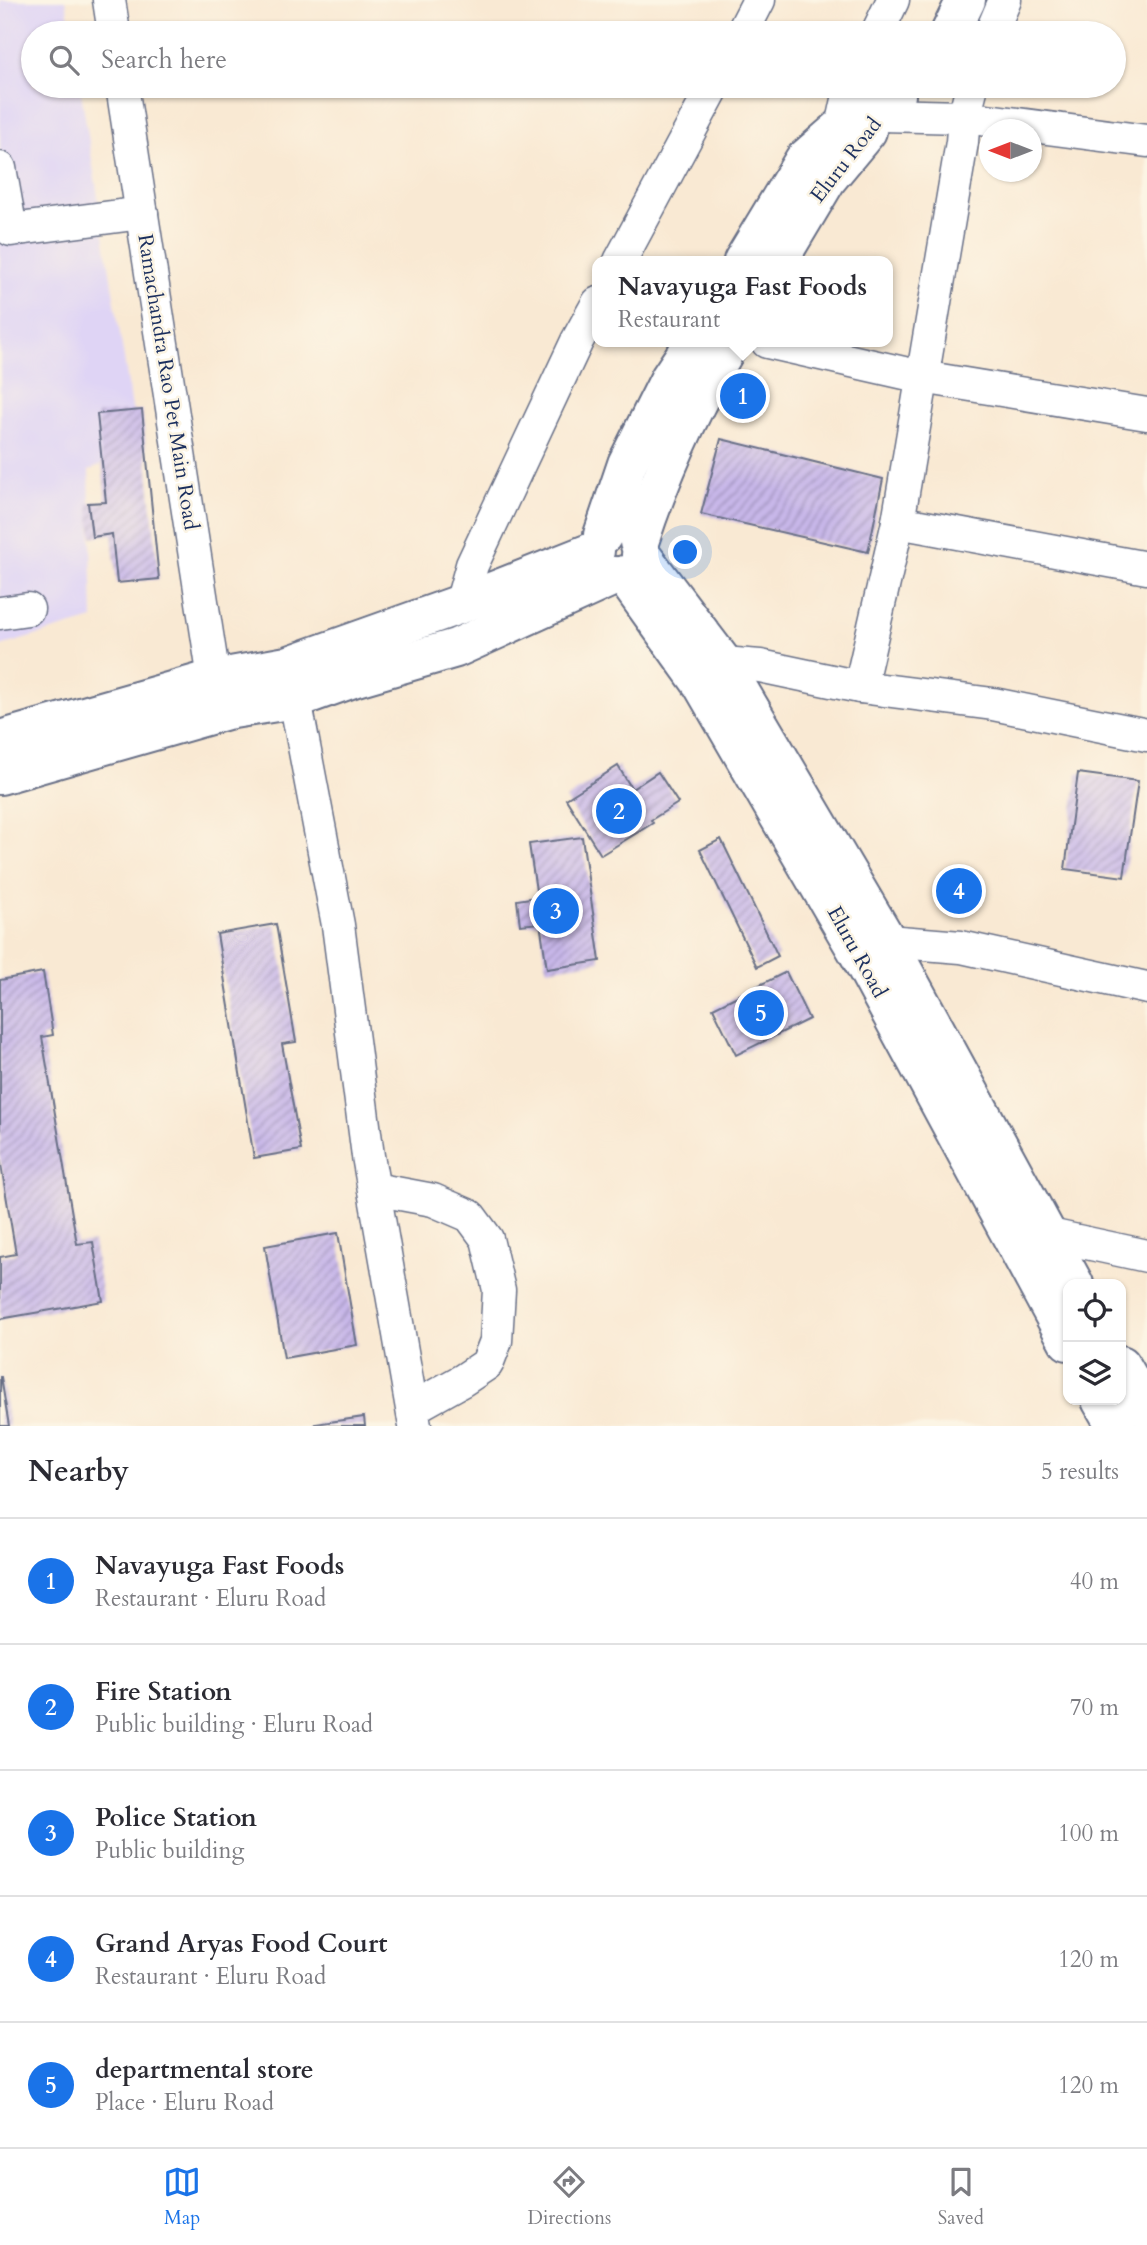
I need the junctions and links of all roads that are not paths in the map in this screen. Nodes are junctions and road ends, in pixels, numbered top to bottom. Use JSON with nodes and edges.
{"nodes":[{"id":1,"x":109,"y":0,"type":"edge"},
{"id":2,"x":759,"y":0,"type":"edge"},
{"id":3,"x":893,"y":0,"type":"edge"},
{"id":4,"x":966,"y":0,"type":"edge"},
{"id":5,"x":1005,"y":0,"type":"edge"},
{"id":6,"x":112,"y":21,"type":"edge"},
{"id":7,"x":748,"y":21,"type":"edge"},
{"id":8,"x":883,"y":21,"type":"edge"},
{"id":9,"x":956,"y":21,"type":"edge"},
{"id":10,"x":996,"y":21,"type":"edge"},
{"id":11,"x":124,"y":98,"type":"edge"},
{"id":12,"x":708,"y":98,"type":"edge"},
{"id":13,"x":848,"y":98,"type":"edge"},
{"id":14,"x":969,"y":98,"type":"edge"},
{"id":15,"x":894,"y":99,"type":"edge"},
{"id":16,"x":964,"y":117,"type":"junction"},
{"id":17,"x":842,"y":127,"type":"junction"},
{"id":18,"x":1147,"y":141,"type":"edge"},
{"id":19,"x":0,"y":168,"type":"edge"},
{"id":20,"x":816,"y":169,"type":"junction"},
{"id":21,"x":142,"y":213,"type":"junction"},
{"id":22,"x":623,"y":256,"type":"edge"},
{"id":23,"x":747,"y":256,"type":"edge"},
{"id":24,"x":780,"y":256,"type":"edge"},
{"id":25,"x":592,"y":314,"type":"edge"},
{"id":26,"x":691,"y":347,"type":"edge"},
{"id":27,"x":727,"y":347,"type":"edge"},
{"id":28,"x":790,"y":347,"type":"edge"},
{"id":29,"x":922,"y":377,"type":"junction"},
{"id":30,"x":1147,"y":414,"type":"edge"},
{"id":31,"x":898,"y":522,"type":"junction"},
{"id":32,"x":619,"y":556,"type":"junction"},
{"id":33,"x":1147,"y":568,"type":"edge"},
{"id":34,"x":461,"y":604,"type":"junction"},
{"id":35,"x":723,"y":663,"type":"junction"},
{"id":36,"x":214,"y":679,"type":"junction"},
{"id":37,"x":860,"y":687,"type":"junction"},
{"id":38,"x":295,"y":699,"type":"junction"},
{"id":39,"x":1147,"y":735,"type":"edge"},
{"id":40,"x":0,"y":740,"type":"edge"},
{"id":41,"x":0,"y":775,"type":"edge"},
{"id":42,"x":873,"y":947,"type":"junction"},
{"id":43,"x":1147,"y":988,"type":"edge"},
{"id":44,"x":374,"y":1189,"type":"junction"},
{"id":45,"x":1045,"y":1234,"type":"junction"},
{"id":46,"x":1147,"y":1256,"type":"edge"},
{"id":47,"x":1071,"y":1279,"type":"edge"},
{"id":48,"x":1063,"y":1331,"type":"edge"},
{"id":49,"x":1126,"y":1374,"type":"edge"},
{"id":50,"x":1104,"y":1405,"type":"edge"},
{"id":51,"x":1147,"y":1410,"type":"edge"},
{"id":52,"x":414,"y":1417,"type":"edge"},
{"id":53,"x":1116,"y":1426,"type":"edge"}],
"edges":[{"from":1,"to":6,"type":"street"},
{"from":2,"to":7,"type":"street"},
{"from":3,"to":8,"type":"street"},
{"from":4,"to":9,"type":"main road"},
{"from":5,"to":10,"type":"street"},
{"from":11,"to":21,"type":"street","name":"Ramachandra Rao Pet Main Road"},
{"from":12,"to":22,"type":"street"},
{"from":13,"to":17,"type":"street"},
{"from":14,"to":16,"type":"street"},
{"from":15,"to":16,"type":"street"},
{"from":15,"to":17,"type":"main road","name":"Eluru Road"},
{"from":15,"to":20,"type":"main road","name":"Eluru Road"},
{"from":16,"to":18,"type":"street"},
{"from":16,"to":29,"type":"street"},
{"from":17,"to":20,"type":"main road","name":"Eluru Road"},
{"from":19,"to":21,"type":"street"},
{"from":20,"to":23,"type":"main road","name":"Eluru Road"},
{"from":20,"to":24,"type":"main road","name":"Eluru Road"},
{"from":21,"to":36,"type":"street","name":"Ramachandra Rao Pet Main Road"},
{"from":25,"to":34,"type":"street"},
{"from":26,"to":32,"type":"main road"},
{"from":27,"to":32,"type":"main road"},
{"from":28,"to":29,"type":"street"},
{"from":29,"to":30,"type":"street"},
{"from":29,"to":31,"type":"street"},
{"from":31,"to":33,"type":"street"},
{"from":31,"to":37,"type":"street"},
{"from":32,"to":34,"type":"main road"},
{"from":32,"to":35,"type":"main road","name":"Eluru Road"},
{"from":32,"to":38,"type":"main road"},
{"from":32,"to":42,"type":"main road","name":"Eluru Road"},
{"from":34,"to":36,"type":"main road"},
{"from":35,"to":37,"type":"street"},
{"from":35,"to":42,"type":"main road","name":"Eluru Road"},
{"from":36,"to":40,"type":"main road"},
{"from":37,"to":39,"type":"street"},
{"from":38,"to":41,"type":"main road"},
{"from":38,"to":44,"type":"street"},
{"from":42,"to":43,"type":"street"},
{"from":42,"to":45,"type":"main road","name":"Eluru Road"},
{"from":42,"to":48,"type":"main road","name":"Eluru Road"},
{"from":44,"to":52,"type":"street"},
{"from":44,"to":52,"type":"street"},
{"from":45,"to":46,"type":"street"},
{"from":45,"to":47,"type":"main road","name":"Eluru Road"},
{"from":49,"to":51,"type":"main road"},
{"from":50,"to":53,"type":"main road"}]}
